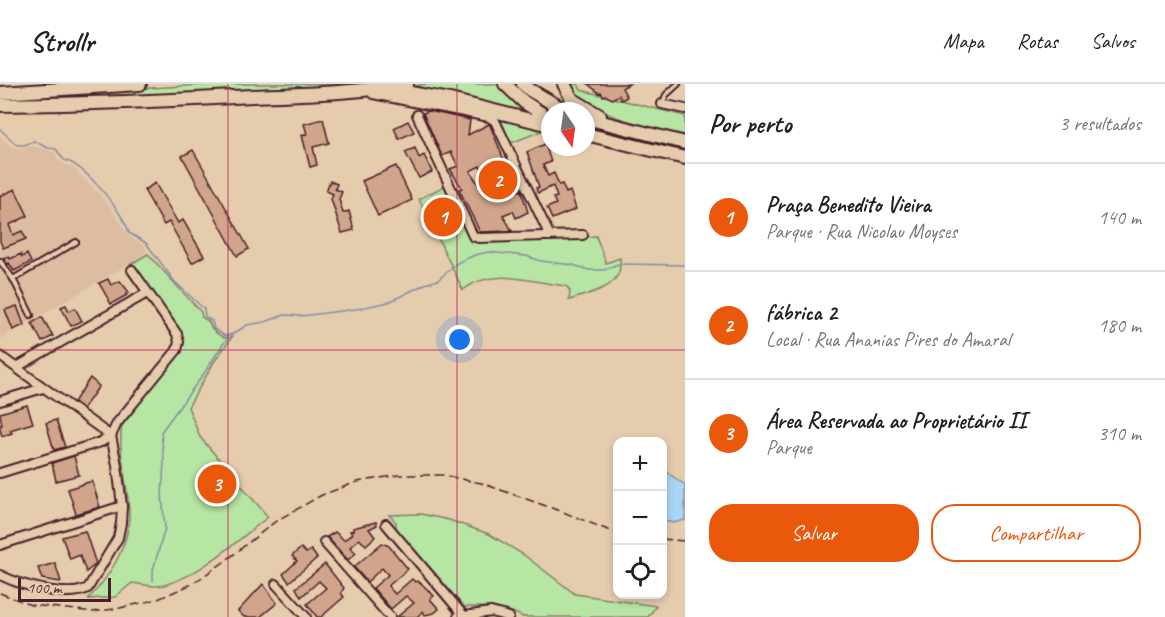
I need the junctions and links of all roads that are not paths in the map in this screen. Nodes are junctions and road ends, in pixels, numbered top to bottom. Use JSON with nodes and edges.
{"nodes":[{"id":1,"x":27,"y":84,"type":"edge"},
{"id":2,"x":140,"y":84,"type":"edge"},
{"id":3,"x":406,"y":84,"type":"edge"},
{"id":4,"x":505,"y":84,"type":"edge"},
{"id":5,"x":523,"y":84,"type":"edge"},
{"id":6,"x":564,"y":84,"type":"edge"},
{"id":7,"x":678,"y":84,"type":"edge"},
{"id":8,"x":9,"y":90,"type":"edge"},
{"id":9,"x":49,"y":90,"type":"junction"},
{"id":10,"x":378,"y":90,"type":"junction"},
{"id":11,"x":408,"y":101,"type":"junction"},
{"id":12,"x":551,"y":102,"type":"edge"},
{"id":13,"x":420,"y":103,"type":"junction"},
{"id":14,"x":662,"y":104,"type":"joint"},
{"id":15,"x":0,"y":105,"type":"edge"},
{"id":16,"x":685,"y":109,"type":"edge"},
{"id":17,"x":541,"y":113,"type":"edge"},
{"id":18,"x":417,"y":115,"type":"junction"},
{"id":19,"x":595,"y":121,"type":"edge"},
{"id":20,"x":541,"y":123,"type":"edge"},
{"id":21,"x":628,"y":130,"type":"junction"},
{"id":22,"x":595,"y":136,"type":"edge"},
{"id":23,"x":685,"y":143,"type":"edge"},
{"id":24,"x":685,"y":158,"type":"edge"},
{"id":25,"x":583,"y":235,"type":"dead end"},
{"id":26,"x":550,"y":236,"type":"junction"},
{"id":27,"x":76,"y":242,"type":"dead end"},
{"id":28,"x":0,"y":261,"type":"edge"},
{"id":29,"x":132,"y":270,"type":"dead end"},
{"id":30,"x":13,"y":279,"type":"junction"},
{"id":31,"x":147,"y":293,"type":"junction"},
{"id":32,"x":31,"y":315,"type":"dead end"},
{"id":33,"x":0,"y":356,"type":"edge"},
{"id":34,"x":17,"y":368,"type":"junction"},
{"id":35,"x":25,"y":374,"type":"junction"},
{"id":36,"x":43,"y":388,"type":"junction"},
{"id":37,"x":19,"y":395,"type":"junction"},
{"id":38,"x":0,"y":401,"type":"edge"},
{"id":39,"x":108,"y":433,"type":"junction"},
{"id":40,"x":0,"y":473,"type":"edge"},
{"id":41,"x":122,"y":506,"type":"junction"},
{"id":42,"x":96,"y":514,"type":"junction"},
{"id":43,"x":121,"y":520,"type":"junction"},
{"id":44,"x":386,"y":524,"type":"dead end"},
{"id":45,"x":324,"y":542,"type":"dead end"},
{"id":46,"x":0,"y":545,"type":"edge"},
{"id":47,"x":0,"y":575,"type":"edge"},
{"id":48,"x":276,"y":584,"type":"dead end"},
{"id":49,"x":462,"y":616,"type":"edge"},
{"id":50,"x":306,"y":617,"type":"edge"},
{"id":51,"x":390,"y":617,"type":"edge"},
{"id":52,"x":509,"y":617,"type":"edge"}],
"edges":[{"from":1,"to":9,"type":"street"},
{"from":2,"to":9,"type":"main road"},
{"from":3,"to":10,"type":"main road"},
{"from":4,"to":17,"type":"main road"},
{"from":5,"to":12,"type":"main road"},
{"from":6,"to":21,"type":"main road"},
{"from":7,"to":14,"type":"lane"},
{"from":8,"to":9,"type":"main road"},
{"from":10,"to":11,"type":"street"},
{"from":10,"to":15,"type":"main road"},
{"from":10,"to":20,"type":"main road"},
{"from":11,"to":13,"type":"street"},
{"from":11,"to":18,"type":"street"},
{"from":13,"to":18,"type":"street"},
{"from":13,"to":26,"type":"street"},
{"from":14,"to":16,"type":"street"},
{"from":18,"to":26,"type":"street"},
{"from":19,"to":21,"type":"main road"},
{"from":21,"to":23,"type":"main road"},
{"from":22,"to":24,"type":"main road"},
{"from":25,"to":26,"type":"street"},
{"from":27,"to":30,"type":"lane"},
{"from":28,"to":30,"type":"lane"},
{"from":29,"to":31,"type":"street"},
{"from":30,"to":32,"type":"lane"},
{"from":31,"to":34,"type":"street"},
{"from":31,"to":39,"type":"street"},
{"from":33,"to":34,"type":"street"},
{"from":34,"to":35,"type":"street"},
{"from":35,"to":36,"type":"street"},
{"from":35,"to":37,"type":"street"},
{"from":36,"to":37,"type":"street"},
{"from":36,"to":39,"type":"street"},
{"from":37,"to":38,"type":"street"},
{"from":39,"to":40,"type":"street"},
{"from":39,"to":41,"type":"street"},
{"from":41,"to":42,"type":"street"},
{"from":41,"to":43,"type":"street"},
{"from":42,"to":43,"type":"street"},
{"from":42,"to":46,"type":"street"},
{"from":43,"to":47,"type":"street"},
{"from":44,"to":49,"type":"street"},
{"from":45,"to":51,"type":"street"},
{"from":48,"to":50,"type":"street"},
{"from":49,"to":52,"type":"street"}]}
